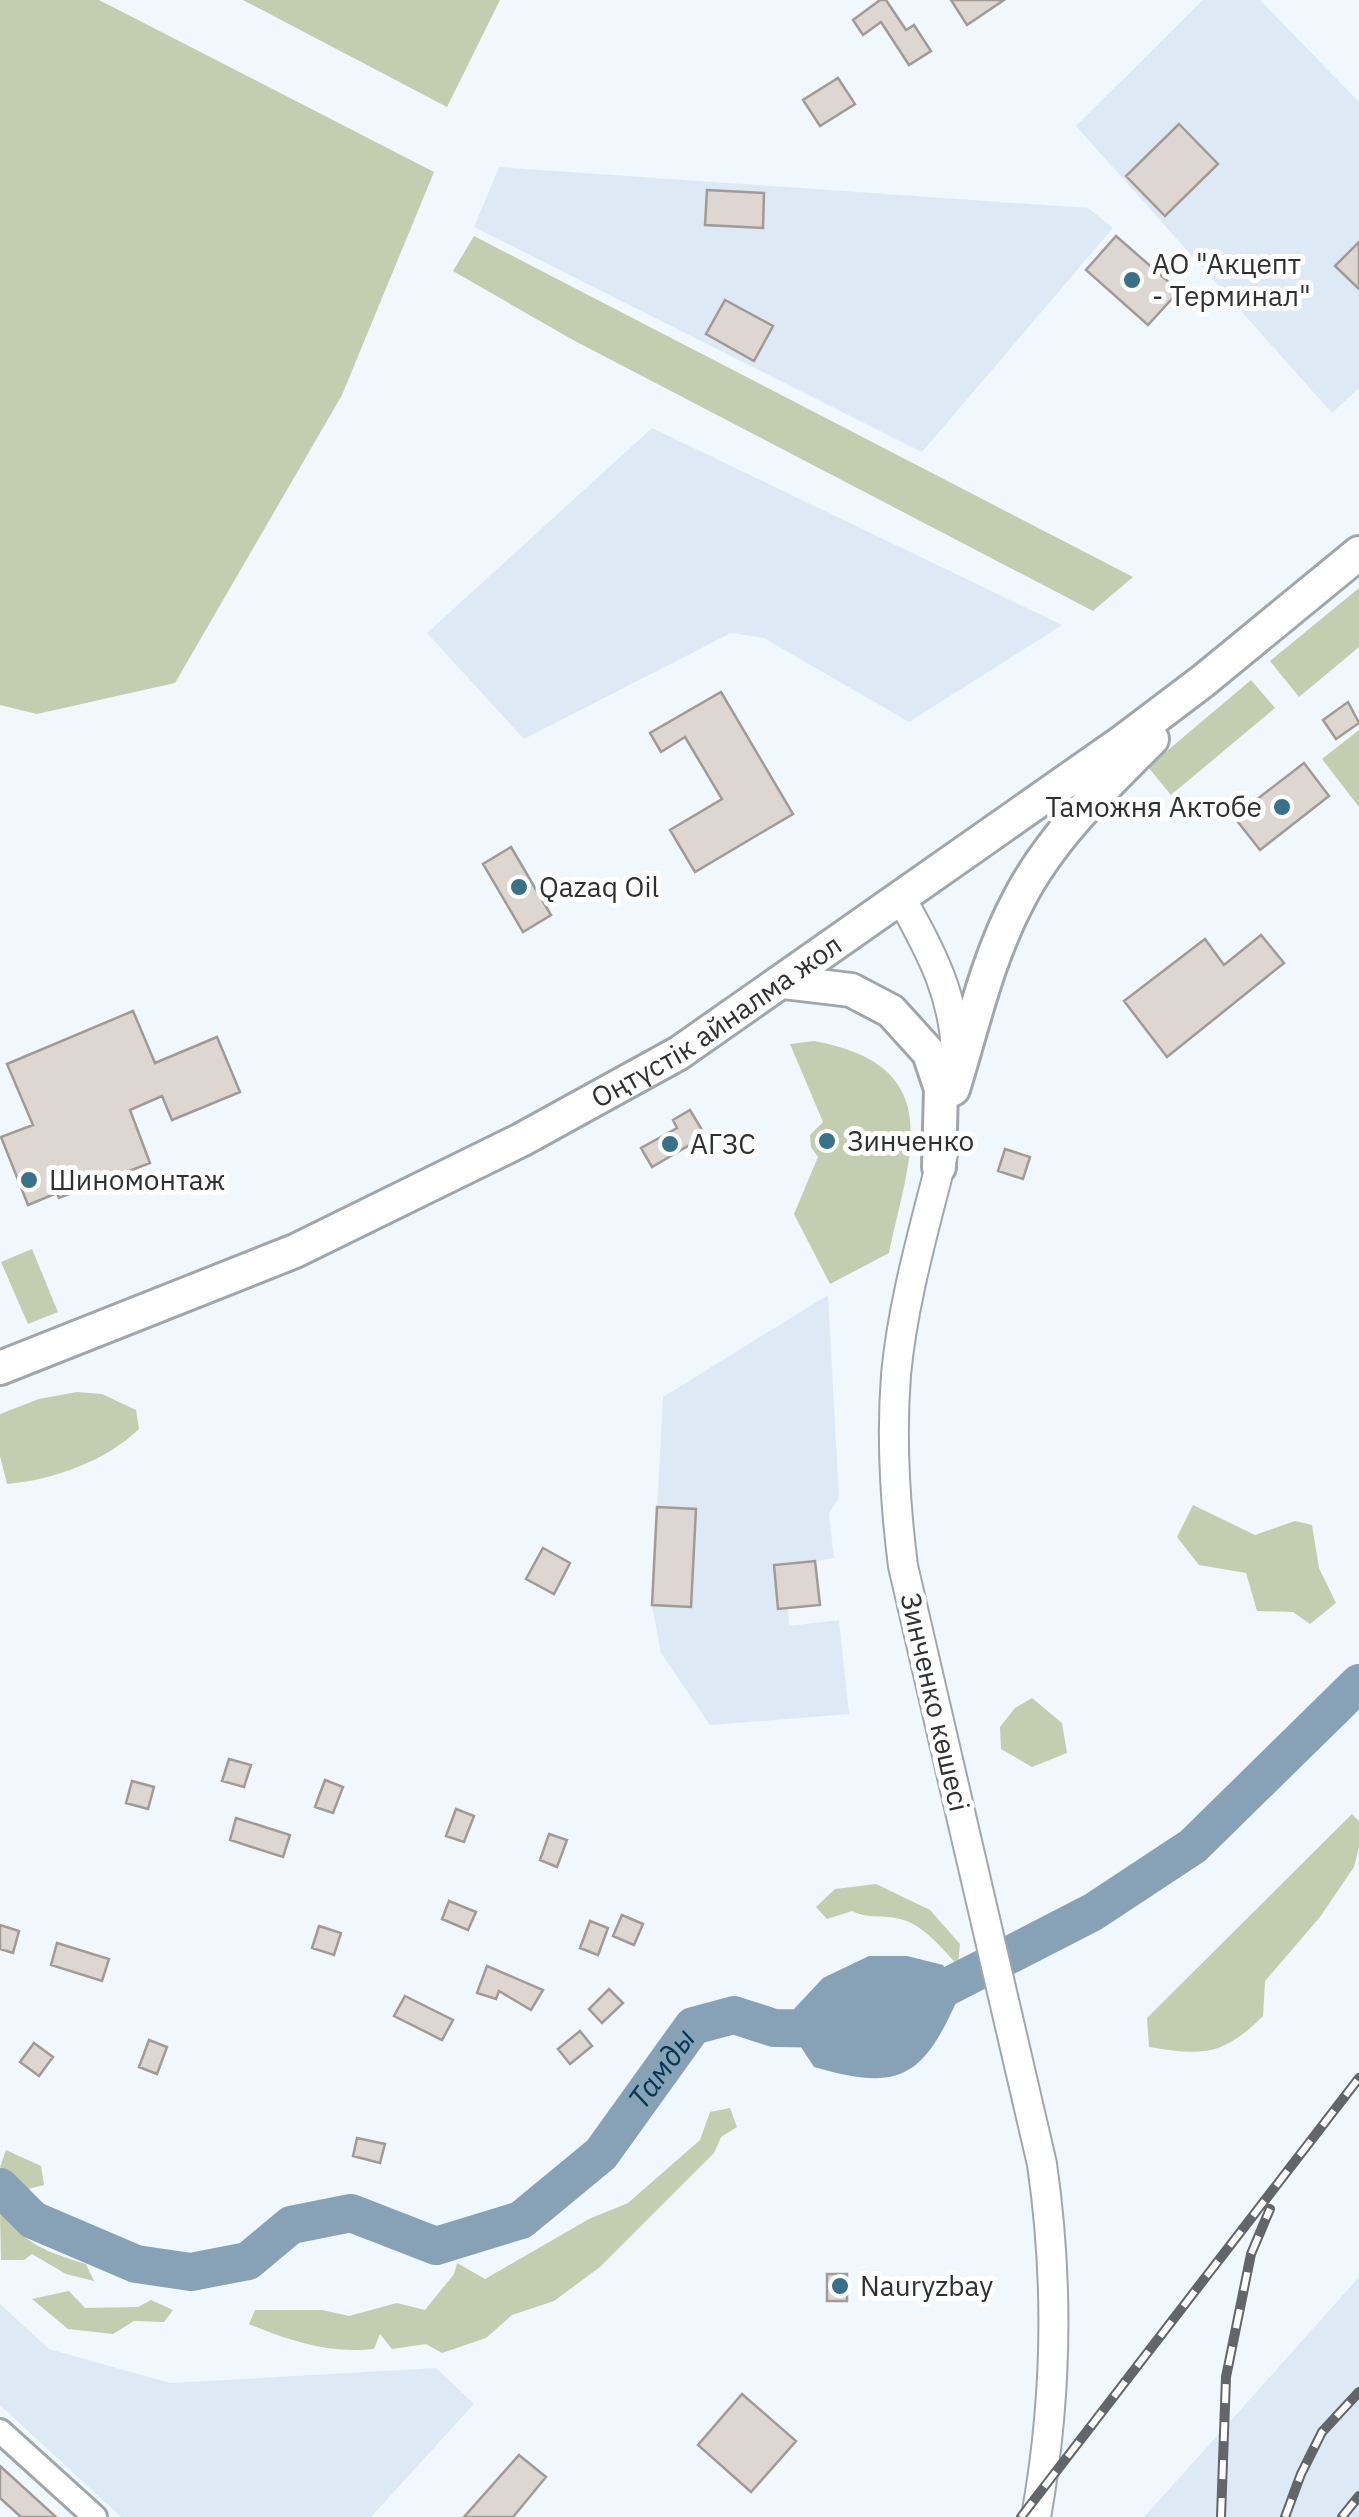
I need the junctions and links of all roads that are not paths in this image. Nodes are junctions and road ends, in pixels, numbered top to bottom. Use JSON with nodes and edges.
{"nodes":[{"id":1,"x":1359,"y":553,"type":"edge"},
{"id":2,"x":1203,"y":681,"type":"junction"},
{"id":3,"x":900,"y":896,"type":"junction"},
{"id":4,"x":784,"y":982,"type":"junction"},
{"id":5,"x":954,"y":1089,"type":"junction"},
{"id":6,"x":940,"y":1167,"type":"junction"},
{"id":7,"x":0,"y":1368,"type":"edge"},
{"id":8,"x":0,"y":2431,"type":"edge"},
{"id":9,"x":96,"y":2517,"type":"edge"},
{"id":10,"x":1036,"y":2517,"type":"edge"}],
"edges":[{"from":1,"to":2,"type":"highway","name":"Оңтүстік айналма жол"},
{"from":2,"to":3,"type":"highway","name":"Оңтүстік айналма жол"},
{"from":2,"to":5,"type":"highway"},
{"from":3,"to":4,"type":"highway","name":"Оңтүстік айналма жол"},
{"from":3,"to":5,"type":"main road","name":"Зинченко көшесі"},
{"from":4,"to":6,"type":"highway"},
{"from":4,"to":7,"type":"highway","name":"Оңтүстік айналма жол"},
{"from":5,"to":6,"type":"main road","name":"Зинченко көшесі"},
{"from":6,"to":10,"type":"main road","name":"Зинченко көшесі"},
{"from":8,"to":9,"type":"street"}]}
